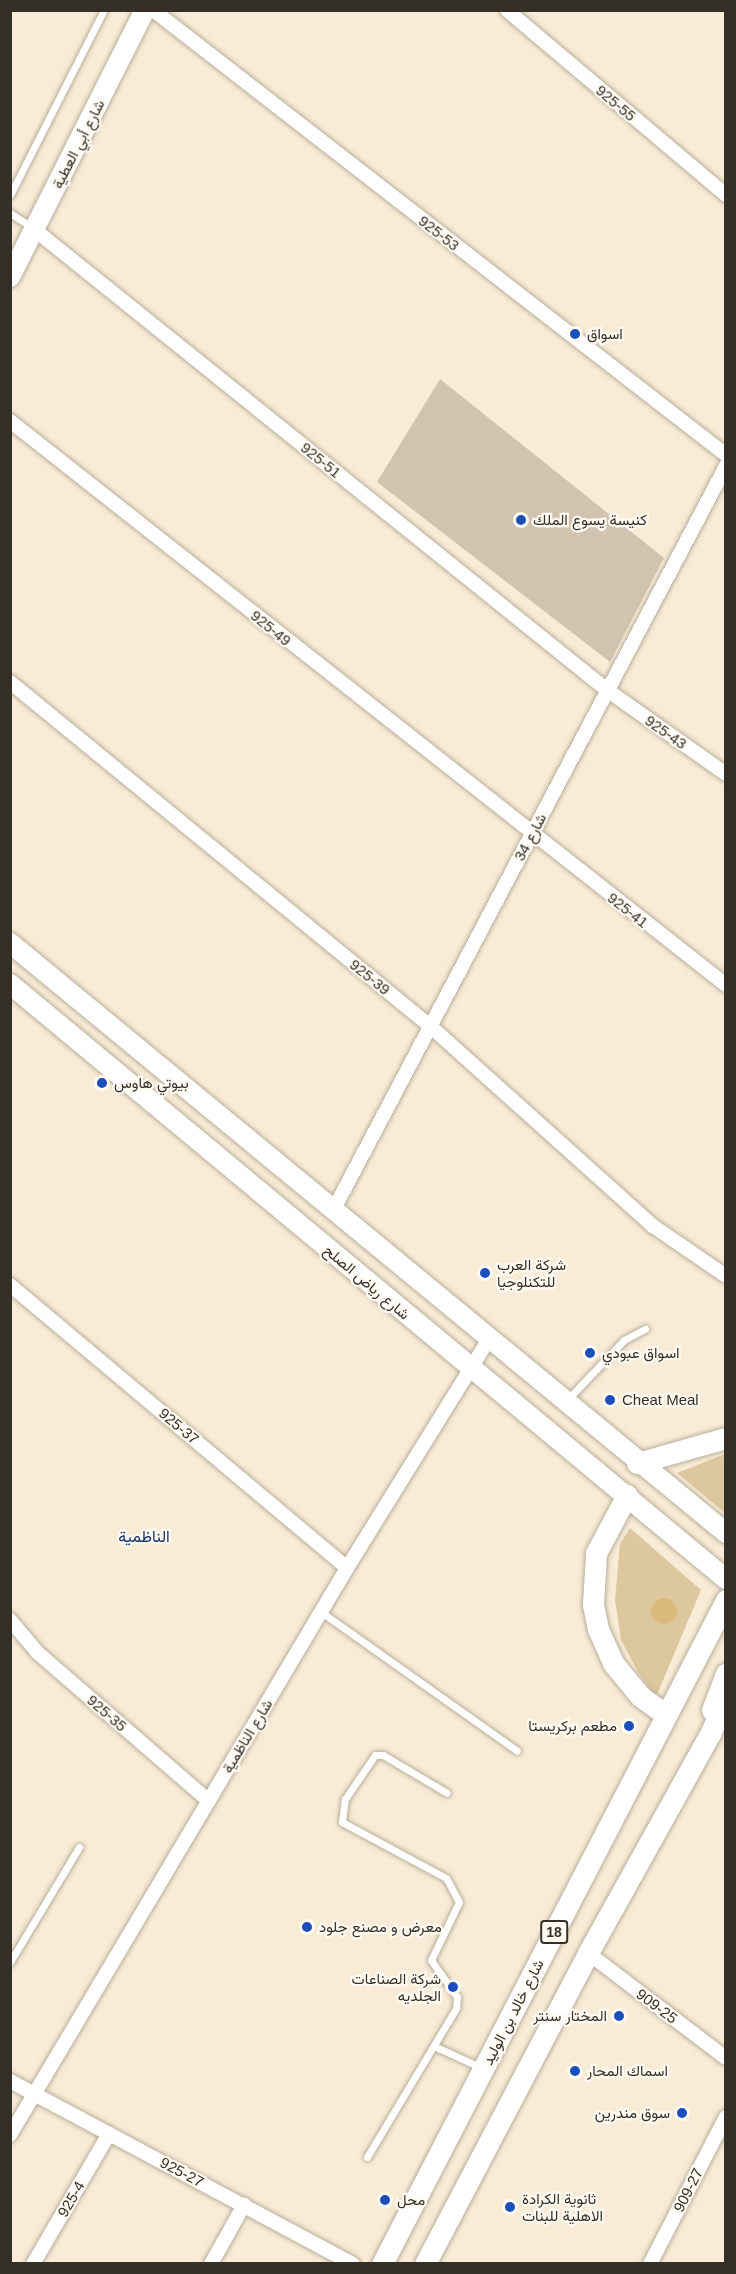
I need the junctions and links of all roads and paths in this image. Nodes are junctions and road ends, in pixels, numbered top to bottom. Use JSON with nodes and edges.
{"nodes":[{"id":1,"x":104,"y":10,"type":"edge"},
{"id":2,"x":145,"y":10,"type":"edge"},
{"id":3,"x":153,"y":10,"type":"edge"},
{"id":4,"x":507,"y":10,"type":"edge"},
{"id":5,"x":10,"y":195,"type":"edge"},
{"id":6,"x":726,"y":195,"type":"edge"},
{"id":7,"x":10,"y":213,"type":"edge"},
{"id":8,"x":35,"y":230,"type":"junction"},
{"id":9,"x":10,"y":277,"type":"edge"},
{"id":10,"x":10,"y":421,"type":"edge"},
{"id":11,"x":726,"y":455,"type":"edge"},
{"id":12,"x":726,"y":466,"type":"edge"},
{"id":13,"x":10,"y":682,"type":"edge"},
{"id":14,"x":607,"y":690,"type":"junction"},
{"id":15,"x":726,"y":774,"type":"edge"},
{"id":16,"x":531,"y":835,"type":"junction"},
{"id":17,"x":10,"y":943,"type":"edge"},
{"id":18,"x":10,"y":984,"type":"edge"},
{"id":19,"x":726,"y":985,"type":"edge"},
{"id":20,"x":430,"y":1026,"type":"junction"},
{"id":21,"x":335,"y":1207,"type":"junction"},
{"id":22,"x":726,"y":1276,"type":"edge"},
{"id":23,"x":10,"y":1285,"type":"edge"},
{"id":24,"x":645,"y":1329,"type":"dead end"},
{"id":25,"x":489,"y":1339,"type":"junction"},
{"id":26,"x":470,"y":1368,"type":"junction"},
{"id":27,"x":564,"y":1403,"type":"junction"},
{"id":28,"x":726,"y":1438,"type":"edge"},
{"id":29,"x":637,"y":1462,"type":"junction"},
{"id":30,"x":627,"y":1495,"type":"junction"},
{"id":31,"x":726,"y":1533,"type":"edge"},
{"id":32,"x":347,"y":1568,"type":"junction"},
{"id":33,"x":726,"y":1579,"type":"edge"},
{"id":34,"x":726,"y":1600,"type":"edge"},
{"id":35,"x":321,"y":1612,"type":"junction"},
{"id":36,"x":10,"y":1620,"type":"edge"},
{"id":37,"x":726,"y":1674,"type":"edge"},
{"id":38,"x":726,"y":1697,"type":"edge"},
{"id":39,"x":665,"y":1714,"type":"junction"},
{"id":40,"x":718,"y":1733,"type":"edge"},
{"id":41,"x":517,"y":1751,"type":"dead end"},
{"id":42,"x":447,"y":1793,"type":"dead end"},
{"id":43,"x":209,"y":1801,"type":"junction"},
{"id":44,"x":79,"y":1847,"type":"dead end"},
{"id":45,"x":588,"y":1953,"type":"junction"},
{"id":46,"x":10,"y":1962,"type":"edge"},
{"id":47,"x":434,"y":2046,"type":"junction"},
{"id":48,"x":726,"y":2058,"type":"edge"},
{"id":49,"x":484,"y":2069,"type":"junction"},
{"id":50,"x":10,"y":2081,"type":"edge"},
{"id":51,"x":35,"y":2094,"type":"junction"},
{"id":52,"x":726,"y":2117,"type":"edge"},
{"id":53,"x":109,"y":2134,"type":"junction"},
{"id":54,"x":10,"y":2135,"type":"edge"},
{"id":55,"x":367,"y":2157,"type":"dead end"},
{"id":56,"x":244,"y":2205,"type":"junction"},
{"id":57,"x":33,"y":2264,"type":"edge"},
{"id":58,"x":212,"y":2264,"type":"edge"},
{"id":59,"x":353,"y":2264,"type":"edge"},
{"id":60,"x":382,"y":2264,"type":"edge"},
{"id":61,"x":425,"y":2264,"type":"edge"},
{"id":62,"x":650,"y":2264,"type":"edge"}],
"edges":[{"from":1,"to":5,"type":"lane"},
{"from":2,"to":8,"type":"street","name":"شارع أبي العطية"},
{"from":3,"to":11,"type":"street","name":"925-53"},
{"from":4,"to":6,"type":"street","name":"925-55"},
{"from":7,"to":8,"type":"lane"},
{"from":8,"to":9,"type":"street","name":"شارع أبي العطية"},
{"from":8,"to":14,"type":"street","name":"925-51"},
{"from":10,"to":16,"type":"street","name":"925-49"},
{"from":12,"to":14,"type":"street","name":"شارع 34"},
{"from":13,"to":20,"type":"street","name":"925-39"},
{"from":14,"to":15,"type":"street","name":"925-43"},
{"from":14,"to":16,"type":"street","name":"شارع 34"},
{"from":16,"to":19,"type":"street","name":"925-41"},
{"from":16,"to":20,"type":"street","name":"شارع 34"},
{"from":17,"to":21,"type":"street"},
{"from":18,"to":26,"type":"street","name":"شارع رياض الصلح"},
{"from":20,"to":21,"type":"street","name":"شارع 34"},
{"from":20,"to":22,"type":"street","name":"925-39"},
{"from":21,"to":25,"type":"street"},
{"from":23,"to":32,"type":"street","name":"925-37"},
{"from":24,"to":27,"type":"lane"},
{"from":25,"to":26,"type":"street","name":"شارع الناظمية"},
{"from":25,"to":27,"type":"street"},
{"from":26,"to":30,"type":"street","name":"شارع رياض الصلح"},
{"from":26,"to":32,"type":"street","name":"شارع الناظمية"},
{"from":27,"to":29,"type":"street"},
{"from":28,"to":29,"type":"main road"},
{"from":29,"to":31,"type":"street"},
{"from":30,"to":33,"type":"street","name":"شارع رياض الصلح"},
{"from":30,"to":39,"type":"main road"},
{"from":32,"to":35,"type":"street","name":"شارع الناظمية"},
{"from":34,"to":39,"type":"main road","name":"شارع خالد بن الوليد","number":"18"},
{"from":35,"to":41,"type":"lane"},
{"from":35,"to":43,"type":"street","name":"شارع الناظمية"},
{"from":36,"to":43,"type":"street","name":"925-35"},
{"from":37,"to":40,"type":"main road"},
{"from":38,"to":40,"type":"main road","number":"18"},
{"from":39,"to":49,"type":"main road","name":"شارع خالد بن الوليد","number":"18"},
{"from":40,"to":45,"type":"main road","number":"18"},
{"from":42,"to":47,"type":"lane"},
{"from":43,"to":51,"type":"street","name":"شارع الناظمية"},
{"from":44,"to":46,"type":"lane"},
{"from":45,"to":48,"type":"street","name":"909-25"},
{"from":45,"to":61,"type":"main road","number":"18"},
{"from":47,"to":49,"type":"lane"},
{"from":47,"to":55,"type":"lane"},
{"from":49,"to":60,"type":"main road","name":"شارع خالد بن الوليد","number":"18"},
{"from":50,"to":51,"type":"street","name":"925-27"},
{"from":51,"to":53,"type":"street","name":"925-27"},
{"from":51,"to":54,"type":"street","name":"شارع الناظمية"},
{"from":52,"to":62,"type":"street","name":"909-27"},
{"from":53,"to":56,"type":"street","name":"925-27"},
{"from":53,"to":57,"type":"street","name":"925-4"},
{"from":56,"to":58,"type":"street"},
{"from":56,"to":59,"type":"street","name":"925-27"}]}
